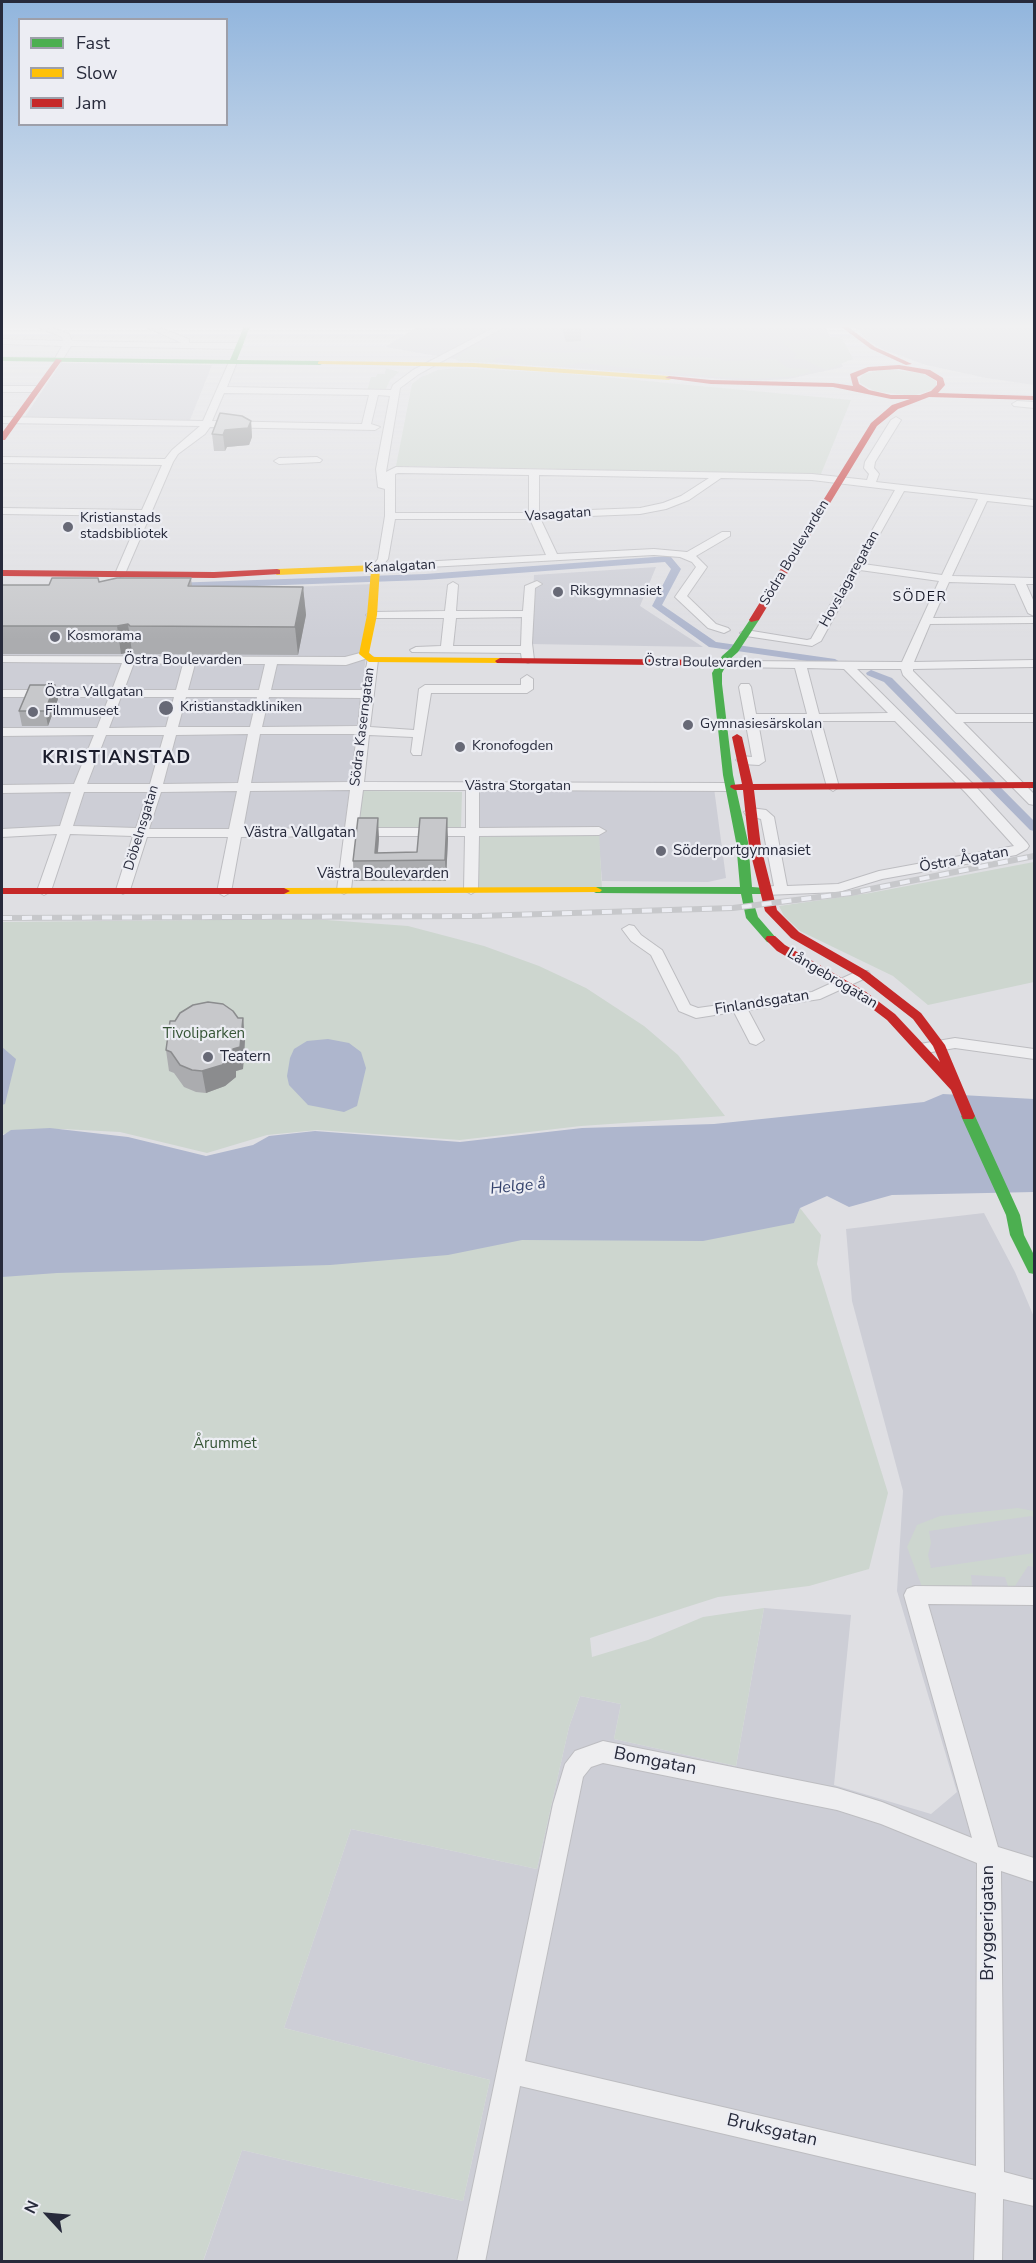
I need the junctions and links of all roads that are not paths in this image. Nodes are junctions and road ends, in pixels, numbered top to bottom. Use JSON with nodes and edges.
{"nodes":[{"id":1,"x":202,"y":430,"type":"edge"},
{"id":2,"x":388,"y":430,"type":"edge"},
{"id":3,"x":871,"y":430,"type":"edge"},
{"id":4,"x":886,"y":430,"type":"edge"},
{"id":5,"x":2,"y":460,"type":"edge"},
{"id":6,"x":317,"y":460,"type":"dead end"},
{"id":7,"x":279,"y":461,"type":"dead end"},
{"id":8,"x":168,"y":462,"type":"junction"},
{"id":9,"x":534,"y":474,"type":"junction"},
{"id":10,"x":717,"y":477,"type":"junction"},
{"id":11,"x":839,"y":479,"type":"junction"},
{"id":12,"x":871,"y":483,"type":"junction"},
{"id":13,"x":901,"y":487,"type":"junction"},
{"id":14,"x":984,"y":497,"type":"junction"},
{"id":15,"x":1035,"y":504,"type":"edge"},
{"id":16,"x":2,"y":511,"type":"edge"},
{"id":17,"x":146,"y":513,"type":"junction"},
{"id":18,"x":390,"y":516,"type":"junction"},
{"id":19,"x":534,"y":516,"type":"junction"},
{"id":20,"x":726,"y":534,"type":"dead end"},
{"id":21,"x":689,"y":556,"type":"junction"},
{"id":22,"x":553,"y":558,"type":"junction"},
{"id":23,"x":857,"y":566,"type":"junction"},
{"id":24,"x":2,"y":573,"type":"edge"},
{"id":25,"x":120,"y":574,"type":"junction"},
{"id":26,"x":375,"y":576,"type":"junction"},
{"id":27,"x":946,"y":579,"type":"junction"},
{"id":28,"x":1019,"y":581,"type":"junction"},
{"id":29,"x":1035,"y":581,"type":"edge"},
{"id":30,"x":537,"y":584,"type":"dead end"},
{"id":31,"x":453,"y":585,"type":"dead end"},
{"id":32,"x":1035,"y":613,"type":"edge"},
{"id":33,"x":528,"y":614,"type":"junction"},
{"id":34,"x":372,"y":615,"type":"junction"},
{"id":35,"x":451,"y":619,"type":"junction"},
{"id":36,"x":1035,"y":620,"type":"edge"},
{"id":37,"x":926,"y":621,"type":"junction"},
{"id":38,"x":724,"y":630,"type":"dead end"},
{"id":39,"x":447,"y":649,"type":"junction"},
{"id":40,"x":416,"y":650,"type":"dead end"},
{"id":41,"x":736,"y":650,"type":"junction"},
{"id":42,"x":528,"y":655,"type":"junction"},
{"id":43,"x":368,"y":658,"type":"junction"},
{"id":44,"x":2,"y":659,"type":"edge"},
{"id":45,"x":129,"y":661,"type":"junction"},
{"id":46,"x":190,"y":661,"type":"junction"},
{"id":47,"x":272,"y":661,"type":"junction"},
{"id":48,"x":800,"y":664,"type":"junction"},
{"id":49,"x":1035,"y":664,"type":"edge"},
{"id":50,"x":907,"y":665,"type":"junction"},
{"id":51,"x":847,"y":666,"type":"junction"},
{"id":52,"x":528,"y":680,"type":"dead end"},
{"id":53,"x":745,"y":687,"type":"dead end"},
{"id":54,"x":2,"y":693,"type":"edge"},
{"id":55,"x":116,"y":693,"type":"junction"},
{"id":56,"x":180,"y":693,"type":"junction"},
{"id":57,"x":264,"y":693,"type":"junction"},
{"id":58,"x":367,"y":694,"type":"junction"},
{"id":59,"x":814,"y":717,"type":"junction"},
{"id":60,"x":898,"y":717,"type":"junction"},
{"id":61,"x":751,"y":718,"type":"junction"},
{"id":62,"x":951,"y":718,"type":"junction"},
{"id":63,"x":1035,"y":718,"type":"edge"},
{"id":64,"x":255,"y":730,"type":"junction"},
{"id":65,"x":170,"y":731,"type":"junction"},
{"id":66,"x":362,"y":731,"type":"junction"},
{"id":67,"x":2,"y":732,"type":"edge"},
{"id":68,"x":102,"y":732,"type":"junction"},
{"id":69,"x":419,"y":734,"type":"junction"},
{"id":70,"x":417,"y":752,"type":"dead end"},
{"id":71,"x":742,"y":760,"type":"junction"},
{"id":72,"x":1013,"y":785,"type":"junction"},
{"id":73,"x":1035,"y":785,"type":"edge"},
{"id":74,"x":355,"y":786,"type":"junction"},
{"id":75,"x":972,"y":786,"type":"junction"},
{"id":76,"x":244,"y":787,"type":"junction"},
{"id":77,"x":473,"y":787,"type":"junction"},
{"id":78,"x":730,"y":787,"type":"junction"},
{"id":79,"x":748,"y":787,"type":"junction"},
{"id":80,"x":833,"y":787,"type":"junction"},
{"id":81,"x":2,"y":789,"type":"edge"},
{"id":82,"x":79,"y":789,"type":"junction"},
{"id":83,"x":154,"y":789,"type":"junction"},
{"id":84,"x":1035,"y":801,"type":"edge"},
{"id":85,"x":751,"y":812,"type":"junction"},
{"id":86,"x":64,"y":830,"type":"junction"},
{"id":87,"x":141,"y":831,"type":"junction"},
{"id":88,"x":473,"y":831,"type":"junction"},
{"id":89,"x":599,"y":831,"type":"dead end"},
{"id":90,"x":2,"y":833,"type":"edge"},
{"id":91,"x":235,"y":833,"type":"junction"},
{"id":92,"x":350,"y":833,"type":"junction"},
{"id":93,"x":781,"y":889,"type":"junction"},
{"id":94,"x":123,"y":890,"type":"junction"},
{"id":95,"x":344,"y":890,"type":"junction"},
{"id":96,"x":471,"y":890,"type":"junction"},
{"id":97,"x":701,"y":890,"type":"junction"},
{"id":98,"x":2,"y":891,"type":"edge"},
{"id":99,"x":44,"y":891,"type":"junction"},
{"id":100,"x":746,"y":891,"type":"junction"},
{"id":101,"x":765,"y":891,"type":"junction"},
{"id":102,"x":224,"y":892,"type":"junction"},
{"id":103,"x":748,"y":907,"type":"junction"},
{"id":104,"x":629,"y":929,"type":"dead end"},
{"id":105,"x":863,"y":974,"type":"junction"},
{"id":106,"x":843,"y":984,"type":"junction"},
{"id":107,"x":739,"y":1008,"type":"junction"},
{"id":108,"x":756,"y":1040,"type":"dead end"},
{"id":109,"x":939,"y":1045,"type":"junction"},
{"id":110,"x":923,"y":1049,"type":"junction"},
{"id":111,"x":1035,"y":1054,"type":"edge"},
{"id":112,"x":956,"y":1090,"type":"junction"},
{"id":113,"x":1011,"y":1211,"type":"junction"},
{"id":114,"x":1034,"y":1239,"type":"edge"},
{"id":115,"x":1035,"y":1269,"type":"edge"},
{"id":116,"x":1035,"y":1596,"type":"edge"},
{"id":117,"x":989,"y":1856,"type":"junction"},
{"id":118,"x":1035,"y":1870,"type":"edge"},
{"id":119,"x":509,"y":2070,"type":"junction"},
{"id":120,"x":990,"y":2182,"type":"junction"},
{"id":121,"x":1035,"y":2193,"type":"edge"},
{"id":122,"x":471,"y":2262,"type":"edge"},
{"id":123,"x":988,"y":2262,"type":"edge"}],
"edges":[{"from":1,"to":8,"type":"street"},
{"from":2,"to":26,"type":"street","name":"Södra Kaserngatan"},
{"from":3,"to":11,"type":"main road","name":"Södra Boulevarden"},
{"from":4,"to":12,"type":"street"},
{"from":5,"to":8,"type":"street"},
{"from":6,"to":7,"type":"street"},
{"from":8,"to":17,"type":"street"},
{"from":9,"to":10,"type":"street"},
{"from":9,"to":18,"type":"street","name":"Södra Kaserngatan"},
{"from":9,"to":19,"type":"street"},
{"from":10,"to":11,"type":"street"},
{"from":10,"to":19,"type":"street","name":"Vasagatan"},
{"from":11,"to":12,"type":"street"},
{"from":11,"to":41,"type":"main road","name":"Södra Boulevarden"},
{"from":12,"to":13,"type":"street"},
{"from":13,"to":14,"type":"street"},
{"from":13,"to":23,"type":"street","name":"Hovslagaregatan"},
{"from":14,"to":15,"type":"street"},
{"from":14,"to":27,"type":"street"},
{"from":16,"to":17,"type":"street"},
{"from":17,"to":25,"type":"street"},
{"from":18,"to":19,"type":"street","name":"Vasagatan"},
{"from":18,"to":26,"type":"street","name":"Södra Kaserngatan"},
{"from":19,"to":22,"type":"street"},
{"from":20,"to":21,"type":"street"},
{"from":21,"to":22,"type":"street","name":"Kanalgatan"},
{"from":21,"to":38,"type":"street"},
{"from":22,"to":26,"type":"street","name":"Kanalgatan"},
{"from":23,"to":27,"type":"street"},
{"from":23,"to":41,"type":"street","name":"Hovslagaregatan"},
{"from":24,"to":25,"type":"main road","name":"Kanalgatan"},
{"from":25,"to":26,"type":"main road","name":"Kanalgatan"},
{"from":26,"to":34,"type":"main road","name":"Södra Kaserngatan"},
{"from":27,"to":28,"type":"street"},
{"from":27,"to":37,"type":"street"},
{"from":28,"to":29,"type":"street"},
{"from":28,"to":32,"type":"street"},
{"from":30,"to":33,"type":"street"},
{"from":31,"to":35,"type":"street"},
{"from":33,"to":35,"type":"street"},
{"from":33,"to":42,"type":"street"},
{"from":34,"to":35,"type":"street"},
{"from":34,"to":43,"type":"main road","name":"Södra Kaserngatan"},
{"from":35,"to":39,"type":"street"},
{"from":36,"to":37,"type":"street"},
{"from":37,"to":50,"type":"street"},
{"from":39,"to":40,"type":"street"},
{"from":39,"to":42,"type":"street"},
{"from":41,"to":42,"type":"main road","name":"Östra Boulevarden"},
{"from":41,"to":48,"type":"street","name":"Östra Boulevarden"},
{"from":41,"to":71,"type":"main road","name":"Södra Boulevarden"},
{"from":41,"to":78,"type":"main road","name":"Södra Boulevarden"},
{"from":42,"to":43,"type":"main road","name":"Östra Boulevarden"},
{"from":43,"to":47,"type":"street","name":"Östra Boulevarden"},
{"from":43,"to":58,"type":"street","name":"Södra Kaserngatan"},
{"from":44,"to":45,"type":"street","name":"Östra Boulevarden"},
{"from":45,"to":46,"type":"street","name":"Östra Boulevarden"},
{"from":45,"to":55,"type":"street"},
{"from":46,"to":47,"type":"street","name":"Östra Boulevarden"},
{"from":46,"to":56,"type":"street","name":"Döbelnsgatan"},
{"from":47,"to":57,"type":"street"},
{"from":48,"to":51,"type":"street","name":"Östra Boulevarden"},
{"from":48,"to":59,"type":"street"},
{"from":49,"to":50,"type":"street","name":"Östra Boulevarden"},
{"from":50,"to":51,"type":"street","name":"Östra Boulevarden"},
{"from":50,"to":62,"type":"street"},
{"from":51,"to":60,"type":"street","name":"Östra Ågatan"},
{"from":52,"to":69,"type":"street"},
{"from":53,"to":61,"type":"street"},
{"from":54,"to":55,"type":"street","name":"Östra Vallgatan"},
{"from":55,"to":56,"type":"street","name":"Östra Vallgatan"},
{"from":55,"to":68,"type":"street"},
{"from":56,"to":57,"type":"street","name":"Östra Vallgatan"},
{"from":56,"to":65,"type":"street","name":"Döbelnsgatan"},
{"from":57,"to":58,"type":"street","name":"Östra Vallgatan"},
{"from":57,"to":64,"type":"street"},
{"from":58,"to":66,"type":"street","name":"Södra Kaserngatan"},
{"from":59,"to":60,"type":"street"},
{"from":59,"to":61,"type":"street"},
{"from":59,"to":80,"type":"street"},
{"from":60,"to":75,"type":"street","name":"Östra Ågatan"},
{"from":61,"to":71,"type":"street"},
{"from":62,"to":63,"type":"street"},
{"from":62,"to":72,"type":"street"},
{"from":64,"to":65,"type":"street"},
{"from":64,"to":66,"type":"street"},
{"from":64,"to":76,"type":"street"},
{"from":65,"to":68,"type":"street"},
{"from":65,"to":83,"type":"street","name":"Döbelnsgatan"},
{"from":66,"to":69,"type":"street"},
{"from":66,"to":74,"type":"street","name":"Södra Kaserngatan"},
{"from":67,"to":68,"type":"street"},
{"from":68,"to":82,"type":"street"},
{"from":69,"to":70,"type":"street"},
{"from":71,"to":79,"type":"main road","name":"Södra Boulevarden"},
{"from":72,"to":73,"type":"main road","name":"Västra Storgatan"},
{"from":72,"to":75,"type":"main road","name":"Västra Storgatan"},
{"from":72,"to":84,"type":"street"},
{"from":74,"to":76,"type":"street","name":"Västra Storgatan"},
{"from":74,"to":77,"type":"street","name":"Västra Storgatan"},
{"from":74,"to":92,"type":"street","name":"Södra Kaserngatan"},
{"from":75,"to":80,"type":"main road","name":"Västra Storgatan"},
{"from":75,"to":93,"type":"street","name":"Östra Ågatan"},
{"from":76,"to":83,"type":"street","name":"Västra Storgatan"},
{"from":76,"to":91,"type":"street"},
{"from":77,"to":78,"type":"street","name":"Västra Storgatan"},
{"from":77,"to":88,"type":"street"},
{"from":78,"to":79,"type":"main road","name":"Västra Storgatan"},
{"from":78,"to":100,"type":"main road","name":"Södra Boulevarden"},
{"from":79,"to":80,"type":"main road","name":"Västra Storgatan"},
{"from":79,"to":85,"type":"main road","name":"Södra Boulevarden"},
{"from":81,"to":82,"type":"street","name":"Västra Storgatan"},
{"from":82,"to":83,"type":"street","name":"Västra Storgatan"},
{"from":82,"to":86,"type":"street"},
{"from":83,"to":87,"type":"street","name":"Döbelnsgatan"},
{"from":85,"to":93,"type":"street"},
{"from":85,"to":101,"type":"main road","name":"Södra Boulevarden"},
{"from":86,"to":87,"type":"street","name":"Västra Vallgatan"},
{"from":86,"to":90,"type":"street","name":"Västra Vallgatan"},
{"from":86,"to":99,"type":"street"},
{"from":87,"to":91,"type":"street","name":"Västra Vallgatan"},
{"from":87,"to":94,"type":"street","name":"Döbelnsgatan"},
{"from":88,"to":89,"type":"street","name":"Västra Vallgatan"},
{"from":88,"to":92,"type":"street","name":"Västra Vallgatan"},
{"from":88,"to":96,"type":"street"},
{"from":91,"to":92,"type":"street","name":"Västra Vallgatan"},
{"from":91,"to":102,"type":"street"},
{"from":92,"to":95,"type":"street","name":"Södra Kaserngatan"},
{"from":93,"to":101,"type":"street","name":"Östra Ågatan"},
{"from":94,"to":99,"type":"main road","name":"Västra Boulevarden"},
{"from":94,"to":102,"type":"main road","name":"Västra Boulevarden"},
{"from":95,"to":96,"type":"main road","name":"Västra Boulevarden"},
{"from":95,"to":102,"type":"main road","name":"Västra Boulevarden"},
{"from":96,"to":97,"type":"main road","name":"Västra Boulevarden"},
{"from":97,"to":100,"type":"main road","name":"Västra Boulevarden"},
{"from":97,"to":103,"type":"main road"},
{"from":98,"to":99,"type":"main road","name":"Västra Boulevarden"},
{"from":100,"to":101,"type":"main road","name":"Västra Boulevarden"},
{"from":100,"to":103,"type":"main road","name":"Långebrogatan"},
{"from":101,"to":105,"type":"main road","name":"Långebrogatan"},
{"from":103,"to":106,"type":"main road","name":"Långebrogatan"},
{"from":104,"to":107,"type":"street","name":"Finlandsgatan"},
{"from":105,"to":106,"type":"street","name":"Finlandsgatan"},
{"from":105,"to":109,"type":"main road","name":"Långebrogatan"},
{"from":106,"to":107,"type":"street","name":"Finlandsgatan"},
{"from":106,"to":110,"type":"main road","name":"Långebrogatan"},
{"from":107,"to":108,"type":"street"},
{"from":109,"to":110,"type":"street"},
{"from":109,"to":111,"type":"street"},
{"from":109,"to":112,"type":"main road","name":"Långebrogatan"},
{"from":110,"to":112,"type":"main road","name":"Långebrogatan"},
{"from":112,"to":113,"type":"main road","name":"Långebrogatan"},
{"from":113,"to":114,"type":"main road","name":"Långebrogatan"},
{"from":113,"to":115,"type":"main road","name":"Långebrogatan"},
{"from":116,"to":117,"type":"street","name":"Bryggerigatan"},
{"from":117,"to":118,"type":"street","name":"Bomgatan"},
{"from":117,"to":119,"type":"street","name":"Bomgatan"},
{"from":117,"to":120,"type":"street","name":"Bryggerigatan"},
{"from":119,"to":120,"type":"street","name":"Bruksgatan"},
{"from":119,"to":122,"type":"street","name":"Bomgatan"},
{"from":120,"to":121,"type":"street","name":"Bruksgatan"},
{"from":120,"to":123,"type":"street","name":"Bryggerigatan"}]}
